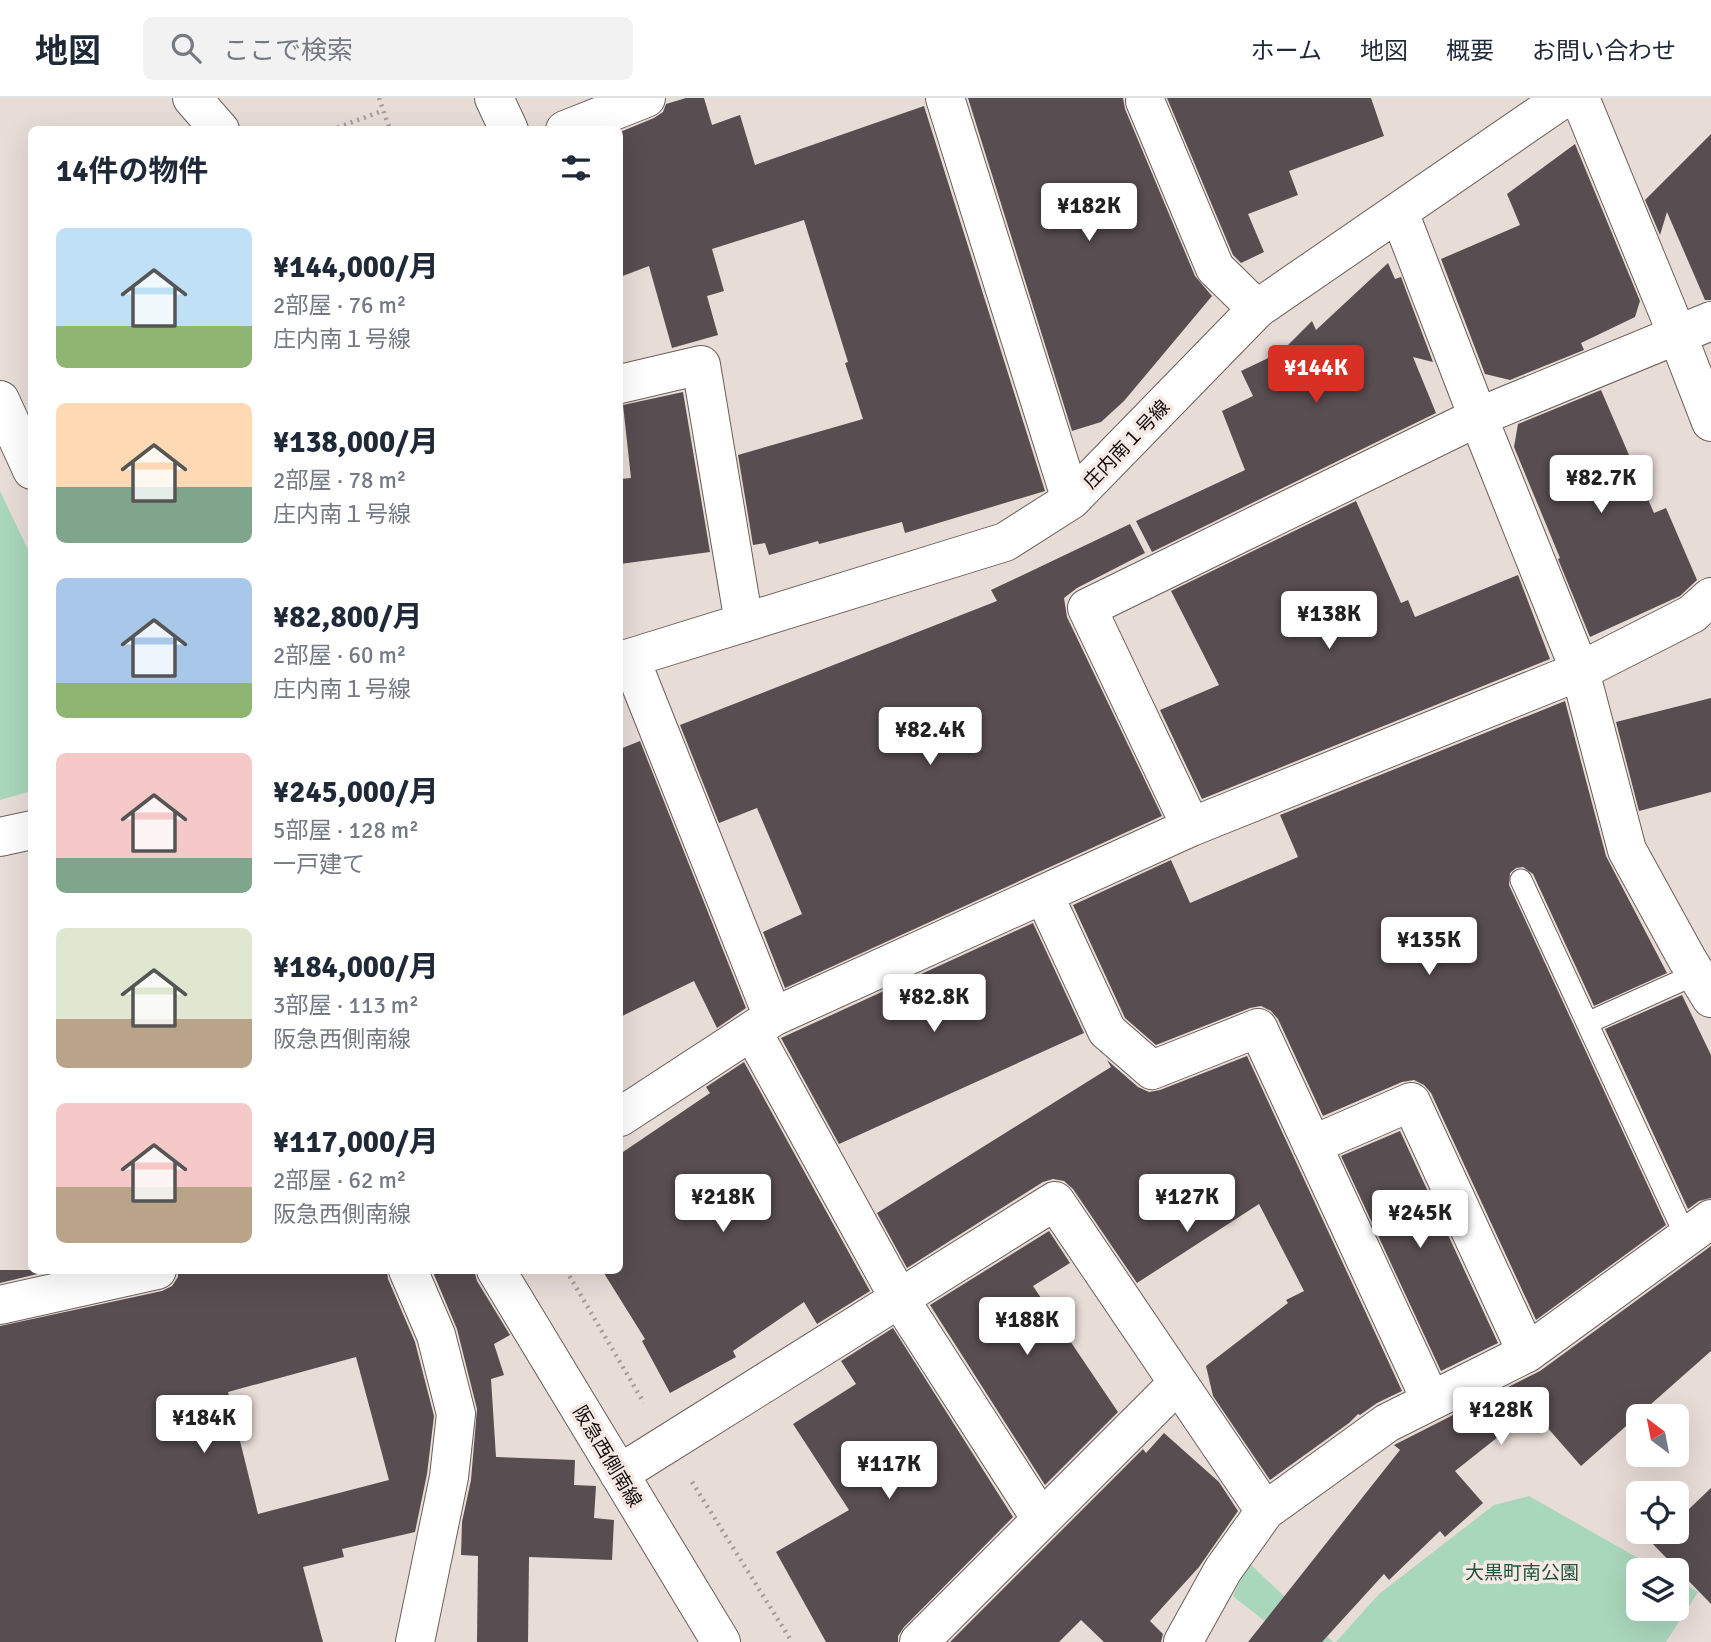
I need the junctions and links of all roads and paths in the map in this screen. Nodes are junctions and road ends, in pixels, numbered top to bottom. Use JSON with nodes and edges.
{"nodes":[{"id":1,"x":192,"y":98,"type":"edge"},
{"id":2,"x":379,"y":98,"type":"edge"},
{"id":3,"x":494,"y":98,"type":"edge"},
{"id":4,"x":646,"y":98,"type":"edge"},
{"id":5,"x":944,"y":98,"type":"edge"},
{"id":6,"x":1564,"y":98,"type":"edge"},
{"id":7,"x":1580,"y":98,"type":"edge"},
{"id":8,"x":1145,"y":101,"type":"dead end"},
{"id":9,"x":382,"y":111,"type":"junction"},
{"id":10,"x":216,"y":126,"type":"edge"},
{"id":11,"x":342,"y":126,"type":"edge"},
{"id":12,"x":388,"y":126,"type":"edge"},
{"id":13,"x":507,"y":126,"type":"edge"},
{"id":14,"x":575,"y":126,"type":"edge"},
{"id":15,"x":1399,"y":212,"type":"junction"},
{"id":16,"x":1257,"y":309,"type":"junction"},
{"id":17,"x":1694,"y":328,"type":"edge"},
{"id":18,"x":623,"y":383,"type":"edge"},
{"id":19,"x":0,"y":400,"type":"edge"},
{"id":20,"x":1478,"y":417,"type":"junction"},
{"id":21,"x":1711,"y":422,"type":"edge"},
{"id":22,"x":28,"y":461,"type":"edge"},
{"id":23,"x":1071,"y":500,"type":"junction"},
{"id":24,"x":1711,"y":597,"type":"edge"},
{"id":25,"x":744,"y":623,"type":"junction"},
{"id":26,"x":625,"y":660,"type":"edge"},
{"id":27,"x":1580,"y":671,"type":"junction"},
{"id":28,"x":1191,"y":827,"type":"junction"},
{"id":29,"x":28,"y":831,"type":"edge"},
{"id":30,"x":0,"y":837,"type":"edge"},
{"id":31,"x":1521,"y":880,"type":"dead end"},
{"id":32,"x":1044,"y":895,"type":"junction"},
{"id":33,"x":1701,"y":971,"type":"edge"},
{"id":34,"x":1587,"y":1023,"type":"junction"},
{"id":35,"x":763,"y":1024,"type":"junction"},
{"id":36,"x":623,"y":1115,"type":"edge"},
{"id":37,"x":1312,"y":1145,"type":"junction"},
{"id":38,"x":1698,"y":1228,"type":"edge"},
{"id":39,"x":139,"y":1274,"type":"edge"},
{"id":40,"x":410,"y":1274,"type":"edge"},
{"id":41,"x":498,"y":1274,"type":"edge"},
{"id":42,"x":899,"y":1298,"type":"junction"},
{"id":43,"x":0,"y":1305,"type":"edge"},
{"id":44,"x":1527,"y":1353,"type":"junction"},
{"id":45,"x":1178,"y":1383,"type":"junction"},
{"id":46,"x":1431,"y":1401,"type":"junction"},
{"id":47,"x":619,"y":1474,"type":"junction"},
{"id":48,"x":1265,"y":1511,"type":"junction"},
{"id":49,"x":1041,"y":1519,"type":"junction"},
{"id":50,"x":415,"y":1642,"type":"edge"},
{"id":51,"x":721,"y":1642,"type":"edge"},
{"id":52,"x":919,"y":1642,"type":"edge"},
{"id":53,"x":1183,"y":1642,"type":"edge"}],
"edges":[{"from":1,"to":10,"type":"street"},
{"from":2,"to":9,"type":"path"},
{"from":3,"to":13,"type":"street"},
{"from":4,"to":14,"type":"street"},
{"from":5,"to":23,"type":"street"},
{"from":6,"to":15,"type":"street","name":"庄内南１号線"},
{"from":7,"to":17,"type":"street"},
{"from":8,"to":16,"type":"street"},
{"from":9,"to":11,"type":"path"},
{"from":9,"to":12,"type":"path"},
{"from":15,"to":16,"type":"street","name":"庄内南１号線"},
{"from":15,"to":20,"type":"street"},
{"from":16,"to":23,"type":"street","name":"庄内南１号線"},
{"from":17,"to":20,"type":"street"},
{"from":17,"to":21,"type":"street"},
{"from":18,"to":25,"type":"street"},
{"from":19,"to":22,"type":"street"},
{"from":20,"to":27,"type":"street"},
{"from":20,"to":28,"type":"street"},
{"from":23,"to":25,"type":"street","name":"庄内南１号線"},
{"from":24,"to":27,"type":"street"},
{"from":25,"to":26,"type":"street","name":"庄内南１号線"},
{"from":26,"to":35,"type":"street"},
{"from":27,"to":28,"type":"street"},
{"from":27,"to":33,"type":"street"},
{"from":28,"to":32,"type":"street"},
{"from":29,"to":30,"type":"street"},
{"from":31,"to":34,"type":"lane"},
{"from":32,"to":35,"type":"street"},
{"from":32,"to":37,"type":"street"},
{"from":33,"to":34,"type":"lane"},
{"from":34,"to":38,"type":"lane"},
{"from":35,"to":36,"type":"street"},
{"from":35,"to":42,"type":"street"},
{"from":37,"to":44,"type":"street"},
{"from":37,"to":46,"type":"street"},
{"from":38,"to":44,"type":"street"},
{"from":39,"to":43,"type":"street"},
{"from":40,"to":50,"type":"street"},
{"from":41,"to":47,"type":"street","name":"阪急西側南線"},
{"from":42,"to":45,"type":"street"},
{"from":42,"to":47,"type":"street"},
{"from":42,"to":49,"type":"street"},
{"from":44,"to":46,"type":"street"},
{"from":45,"to":48,"type":"street"},
{"from":45,"to":49,"type":"street"},
{"from":46,"to":48,"type":"street"},
{"from":47,"to":51,"type":"street","name":"阪急西側南線"},
{"from":48,"to":53,"type":"street"},
{"from":49,"to":52,"type":"street"}]}
